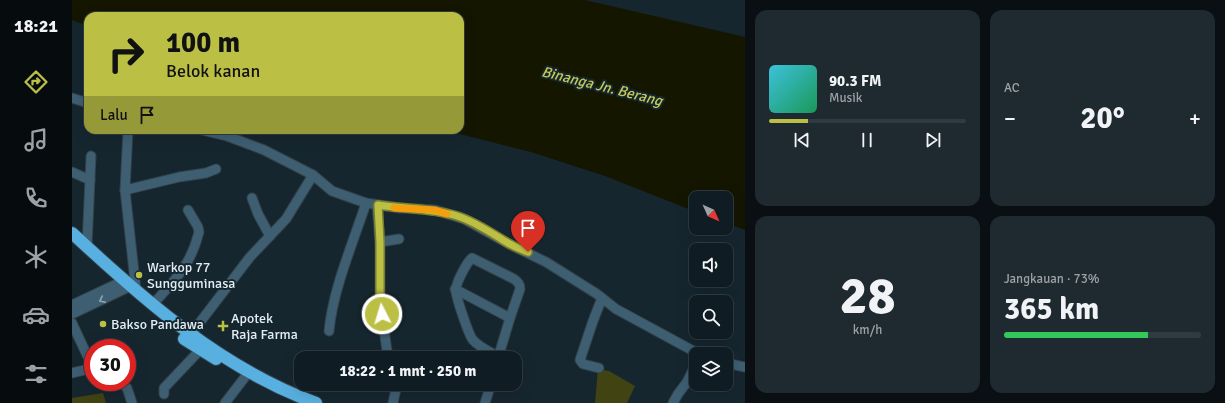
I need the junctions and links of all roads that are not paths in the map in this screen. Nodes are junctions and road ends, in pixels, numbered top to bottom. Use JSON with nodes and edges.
{"nodes":[{"id":1,"x":72,"y":98,"type":"edge"},
{"id":2,"x":84,"y":102,"type":"edge"},
{"id":3,"x":128,"y":134,"type":"edge"},
{"id":4,"x":216,"y":134,"type":"edge"},
{"id":5,"x":91,"y":156,"type":"dead end"},
{"id":6,"x":216,"y":169,"type":"dead end"},
{"id":7,"x":72,"y":172,"type":"edge"},
{"id":8,"x":313,"y":175,"type":"junction"},
{"id":9,"x":90,"y":180,"type":"junction"},
{"id":10,"x":125,"y":190,"type":"junction"},
{"id":11,"x":252,"y":198,"type":"dead end"},
{"id":12,"x":366,"y":203,"type":"junction"},
{"id":13,"x":378,"y":205,"type":"junction"},
{"id":14,"x":188,"y":210,"type":"dead end"},
{"id":15,"x":72,"y":233,"type":"edge"},
{"id":16,"x":270,"y":236,"type":"junction"},
{"id":17,"x":72,"y":238,"type":"edge"},
{"id":18,"x":399,"y":239,"type":"dead end"},
{"id":19,"x":380,"y":242,"type":"junction"},
{"id":20,"x":87,"y":246,"type":"junction"},
{"id":21,"x":128,"y":285,"type":"junction"},
{"id":22,"x":455,"y":289,"type":"junction"},
{"id":23,"x":602,"y":298,"type":"junction"},
{"id":24,"x":153,"y":304,"type":"junction"},
{"id":25,"x":72,"y":305,"type":"edge"},
{"id":26,"x":72,"y":314,"type":"edge"},
{"id":27,"x":510,"y":318,"type":"junction"},
{"id":28,"x":72,"y":323,"type":"edge"},
{"id":29,"x":329,"y":331,"type":"dead end"},
{"id":30,"x":192,"y":334,"type":"junction"},
{"id":31,"x":84,"y":349,"type":"edge"},
{"id":32,"x":689,"y":349,"type":"edge"},
{"id":33,"x":200,"y":350,"type":"junction"},
{"id":34,"x":387,"y":351,"type":"edge"},
{"id":35,"x":488,"y":351,"type":"edge"},
{"id":36,"x":500,"y":351,"type":"edge"},
{"id":37,"x":733,"y":364,"type":"edge"},
{"id":38,"x":745,"y":367,"type":"edge"},
{"id":39,"x":599,"y":368,"type":"dead end"},
{"id":40,"x":84,"y":370,"type":"edge"},
{"id":41,"x":72,"y":373,"type":"edge"},
{"id":42,"x":245,"y":377,"type":"junction"},
{"id":43,"x":689,"y":378,"type":"edge"},
{"id":44,"x":128,"y":391,"type":"edge"},
{"id":45,"x":396,"y":391,"type":"edge"},
{"id":46,"x":489,"y":391,"type":"edge"},
{"id":47,"x":164,"y":394,"type":"dead end"},
{"id":48,"x":132,"y":403,"type":"edge"},
{"id":49,"x":225,"y":403,"type":"edge"},
{"id":50,"x":302,"y":403,"type":"edge"},
{"id":51,"x":316,"y":403,"type":"edge"},
{"id":52,"x":393,"y":403,"type":"edge"},
{"id":53,"x":486,"y":403,"type":"edge"},
{"id":54,"x":674,"y":403,"type":"edge"}],
"edges":[{"from":1,"to":2,"type":"street"},
{"from":3,"to":10,"type":"street"},
{"from":4,"to":8,"type":"street"},
{"from":5,"to":9,"type":"street"},
{"from":6,"to":10,"type":"street"},
{"from":7,"to":9,"type":"street"},
{"from":8,"to":12,"type":"street"},
{"from":8,"to":16,"type":"street"},
{"from":9,"to":20,"type":"street"},
{"from":10,"to":21,"type":"street"},
{"from":11,"to":16,"type":"street"},
{"from":12,"to":13,"type":"street"},
{"from":12,"to":29,"type":"street"},
{"from":13,"to":19,"type":"street"},
{"from":13,"to":23,"type":"street"},
{"from":14,"to":24,"type":"street"},
{"from":15,"to":20,"type":"highway"},
{"from":16,"to":30,"type":"street"},
{"from":17,"to":21,"type":"highway"},
{"from":18,"to":19,"type":"street"},
{"from":19,"to":34,"type":"street"},
{"from":20,"to":21,"type":"highway"},
{"from":21,"to":24,"type":"highway"},
{"from":21,"to":25,"type":"street"},
{"from":21,"to":26,"type":"street","one_way":true},
{"from":21,"to":33,"type":"highway"},
{"from":22,"to":27,"type":"street"},
{"from":22,"to":27,"type":"street"},
{"from":22,"to":35,"type":"street"},
{"from":23,"to":32,"type":"street"},
{"from":23,"to":39,"type":"street"},
{"from":24,"to":30,"type":"highway"},
{"from":27,"to":36,"type":"street"},
{"from":28,"to":31,"type":"street"},
{"from":30,"to":51,"type":"highway"},
{"from":33,"to":42,"type":"highway"},
{"from":33,"to":47,"type":"street"},
{"from":37,"to":38,"type":"street"},
{"from":40,"to":41,"type":"street"},
{"from":42,"to":49,"type":"street"},
{"from":42,"to":50,"type":"highway"},
{"from":43,"to":54,"type":"street"},
{"from":44,"to":48,"type":"street"},
{"from":45,"to":52,"type":"street"},
{"from":46,"to":53,"type":"street"}]}
